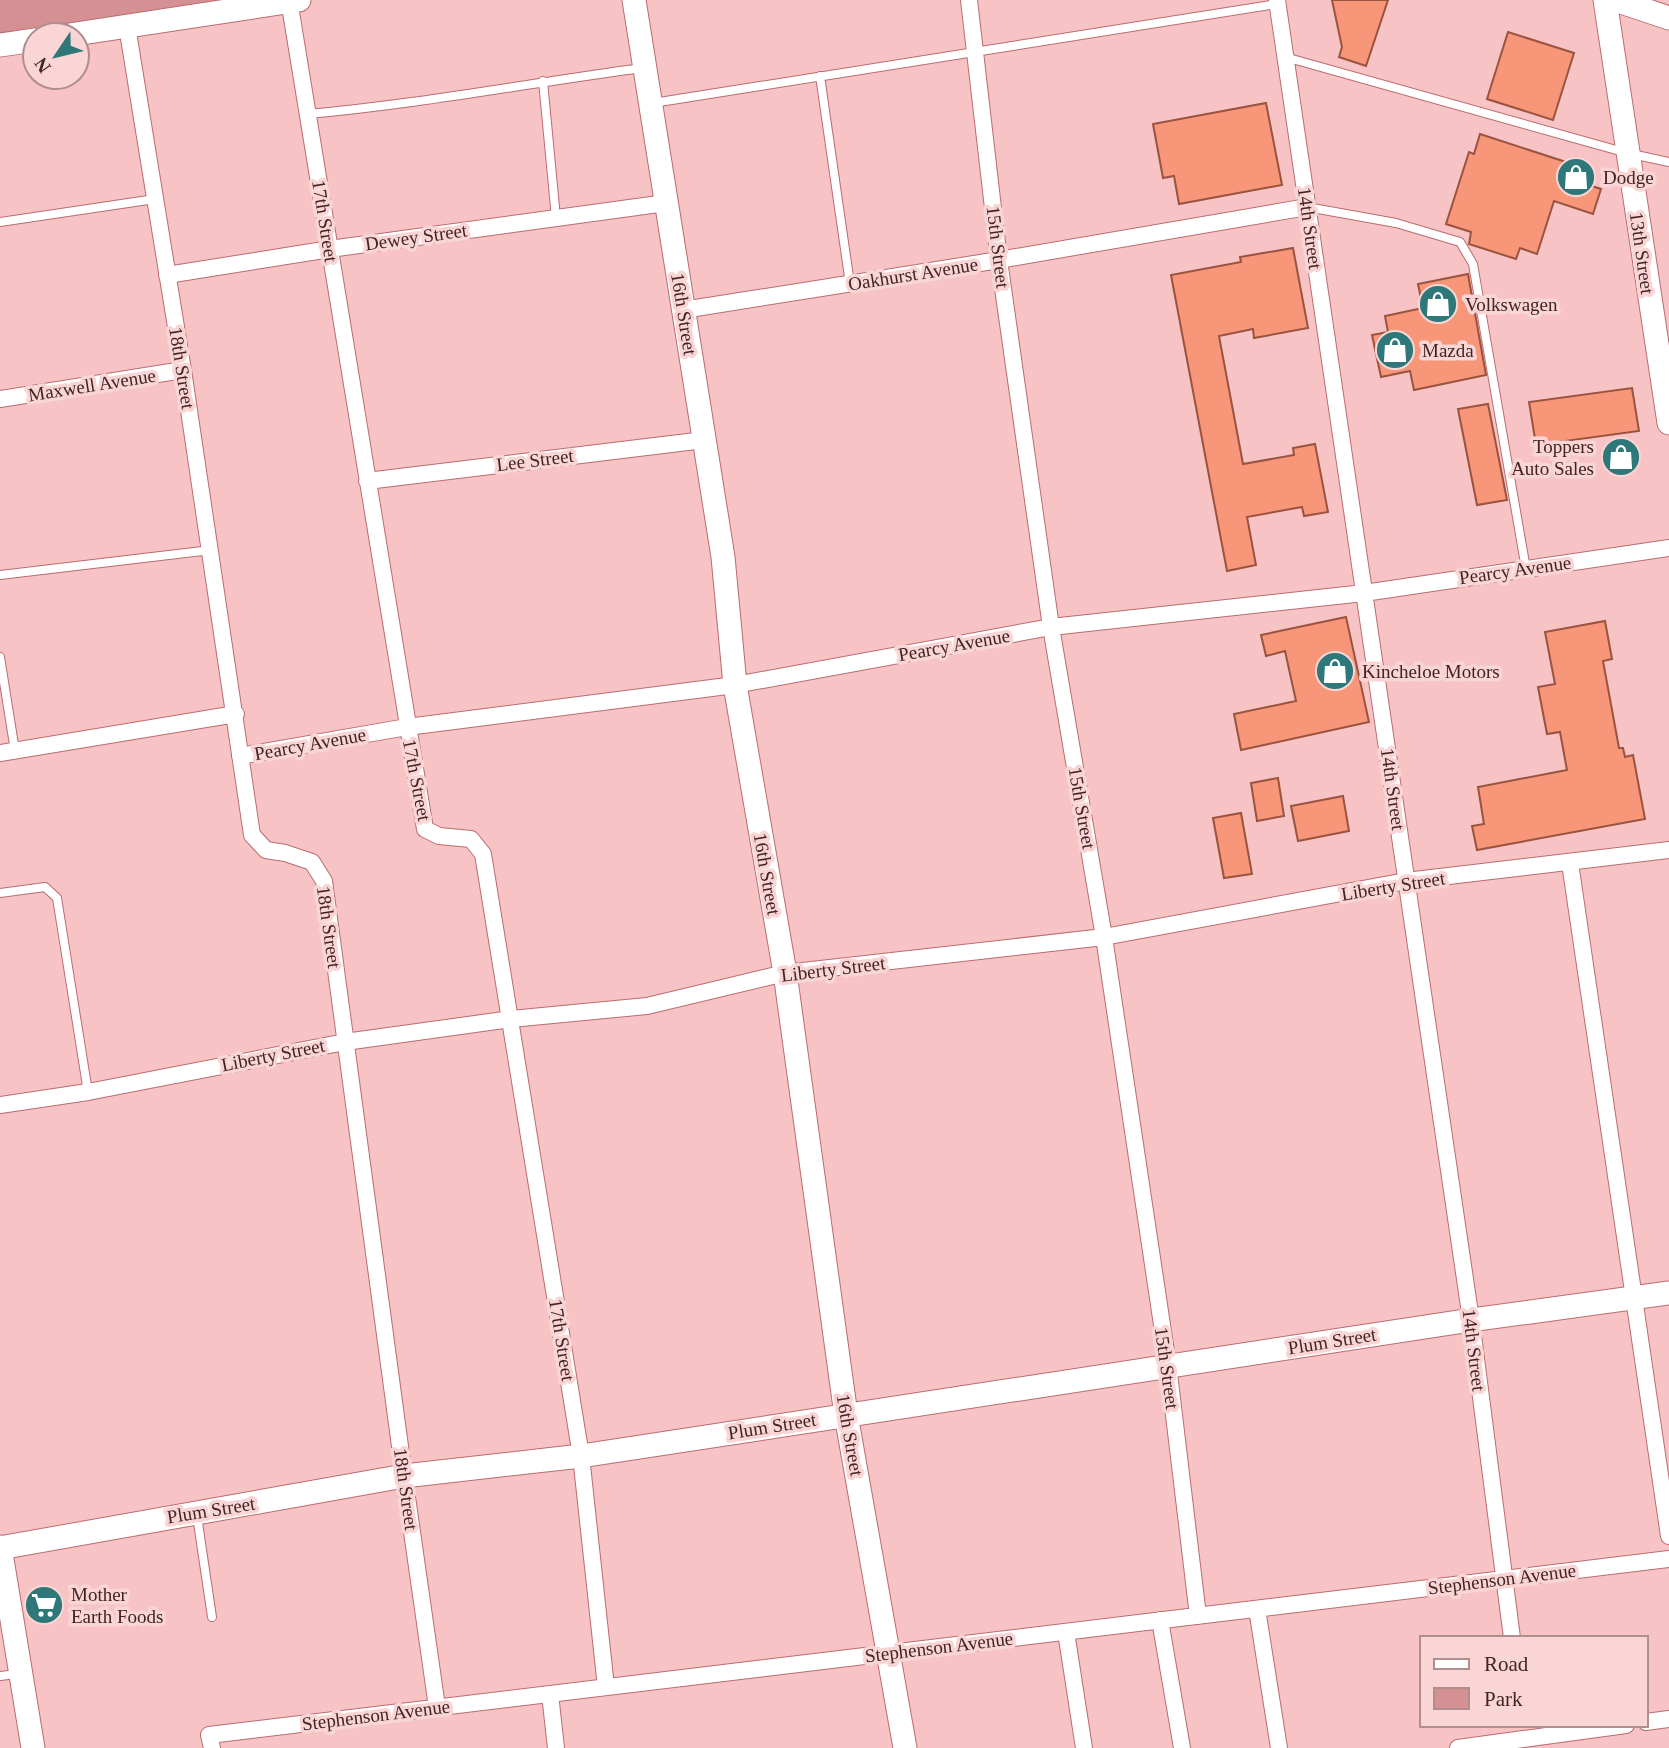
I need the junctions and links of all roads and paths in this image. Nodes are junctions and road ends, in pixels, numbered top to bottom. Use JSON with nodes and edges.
{"nodes":[{"id":1,"x":292,"y":0,"type":"edge"},
{"id":2,"x":634,"y":0,"type":"edge"},
{"id":3,"x":969,"y":0,"type":"edge"},
{"id":4,"x":1605,"y":0,"type":"edge"},
{"id":5,"x":1615,"y":0,"type":"edge"},
{"id":6,"x":1277,"y":2,"type":"edge"},
{"id":7,"x":1669,"y":18,"type":"edge"},
{"id":8,"x":127,"y":26,"type":"junction"},
{"id":9,"x":91,"y":32,"type":"edge"},
{"id":10,"x":21,"y":42,"type":"edge"},
{"id":11,"x":0,"y":45,"type":"edge"},
{"id":12,"x":975,"y":52,"type":"junction"},
{"id":13,"x":1285,"y":57,"type":"junction"},
{"id":14,"x":645,"y":68,"type":"junction"},
{"id":15,"x":820,"y":76,"type":"junction"},
{"id":16,"x":543,"y":82,"type":"junction"},
{"id":17,"x":650,"y":103,"type":"junction"},
{"id":18,"x":308,"y":114,"type":"junction"},
{"id":19,"x":1627,"y":153,"type":"junction"},
{"id":20,"x":1669,"y":162,"type":"edge"},
{"id":21,"x":155,"y":200,"type":"junction"},
{"id":22,"x":666,"y":203,"type":"junction"},
{"id":23,"x":1307,"y":206,"type":"junction"},
{"id":24,"x":556,"y":218,"type":"junction"},
{"id":25,"x":0,"y":222,"type":"edge"},
{"id":26,"x":330,"y":249,"type":"junction"},
{"id":27,"x":999,"y":260,"type":"junction"},
{"id":28,"x":167,"y":275,"type":"junction"},
{"id":29,"x":850,"y":284,"type":"junction"},
{"id":30,"x":683,"y":310,"type":"junction"},
{"id":31,"x":1659,"y":311,"type":"edge"},
{"id":32,"x":183,"y":370,"type":"junction"},
{"id":33,"x":0,"y":399,"type":"edge"},
{"id":34,"x":1669,"y":423,"type":"edge"},
{"id":35,"x":704,"y":440,"type":"junction"},
{"id":36,"x":367,"y":481,"type":"junction"},
{"id":37,"x":1669,"y":548,"type":"edge"},
{"id":38,"x":211,"y":550,"type":"junction"},
{"id":39,"x":1526,"y":569,"type":"junction"},
{"id":40,"x":0,"y":575,"type":"edge"},
{"id":41,"x":1364,"y":593,"type":"junction"},
{"id":42,"x":1052,"y":627,"type":"junction"},
{"id":43,"x":0,"y":657,"type":"edge"},
{"id":44,"x":735,"y":685,"type":"junction"},
{"id":45,"x":236,"y":714,"type":"junction"},
{"id":46,"x":407,"y":727,"type":"junction"},
{"id":47,"x":8,"y":752,"type":"edge"},
{"id":48,"x":240,"y":756,"type":"junction"},
{"id":49,"x":1669,"y":850,"type":"edge"},
{"id":50,"x":1570,"y":863,"type":"junction"},
{"id":51,"x":1406,"y":881,"type":"junction"},
{"id":52,"x":0,"y":893,"type":"edge"},
{"id":53,"x":1104,"y":937,"type":"junction"},
{"id":54,"x":785,"y":973,"type":"junction"},
{"id":55,"x":511,"y":1019,"type":"junction"},
{"id":56,"x":345,"y":1041,"type":"junction"},
{"id":57,"x":88,"y":1092,"type":"junction"},
{"id":58,"x":0,"y":1105,"type":"edge"},
{"id":59,"x":1669,"y":1293,"type":"edge"},
{"id":60,"x":1633,"y":1298,"type":"junction"},
{"id":61,"x":1471,"y":1320,"type":"junction"},
{"id":62,"x":1168,"y":1365,"type":"junction"},
{"id":63,"x":846,"y":1415,"type":"junction"},
{"id":64,"x":580,"y":1456,"type":"junction"},
{"id":65,"x":404,"y":1476,"type":"junction"},
{"id":66,"x":197,"y":1513,"type":"junction"},
{"id":67,"x":1669,"y":1536,"type":"edge"},
{"id":68,"x":0,"y":1548,"type":"edge"},
{"id":69,"x":1669,"y":1559,"type":"edge"},
{"id":70,"x":1504,"y":1578,"type":"junction"},
{"id":71,"x":1257,"y":1608,"type":"junction"},
{"id":72,"x":1198,"y":1616,"type":"junction"},
{"id":73,"x":212,"y":1617,"type":"dead end"},
{"id":74,"x":1160,"y":1620,"type":"junction"},
{"id":75,"x":1066,"y":1632,"type":"junction"},
{"id":76,"x":1511,"y":1636,"type":"edge"},
{"id":77,"x":889,"y":1653,"type":"junction"},
{"id":78,"x":10,"y":1675,"type":"edge"},
{"id":79,"x":606,"y":1687,"type":"junction"},
{"id":80,"x":550,"y":1694,"type":"junction"},
{"id":81,"x":437,"y":1707,"type":"junction"},
{"id":82,"x":1669,"y":1719,"type":"edge"},
{"id":83,"x":1648,"y":1722,"type":"edge"},
{"id":84,"x":1610,"y":1727,"type":"edge"},
{"id":85,"x":1525,"y":1738,"type":"edge"},
{"id":86,"x":211,"y":1742,"type":"edge"},
{"id":87,"x":33,"y":1748,"type":"edge"},
{"id":88,"x":556,"y":1748,"type":"edge"},
{"id":89,"x":905,"y":1748,"type":"edge"},
{"id":90,"x":1084,"y":1748,"type":"edge"},
{"id":91,"x":1182,"y":1748,"type":"edge"},
{"id":92,"x":1279,"y":1748,"type":"edge"},
{"id":93,"x":1458,"y":1748,"type":"edge"}],
"edges":[{"from":1,"to":8,"type":"street"},
{"from":1,"to":18,"type":"street","name":"17th Street"},
{"from":2,"to":14,"type":"street","name":"16th Street"},
{"from":3,"to":12,"type":"street","name":"15th Street"},
{"from":4,"to":19,"type":"street","name":"13th Street"},
{"from":5,"to":7,"type":"street"},
{"from":6,"to":12,"type":"lane"},
{"from":6,"to":13,"type":"street","name":"14th Street"},
{"from":8,"to":9,"type":"street"},
{"from":8,"to":21,"type":"street","name":"18th Street"},
{"from":10,"to":11,"type":"street"},
{"from":12,"to":15,"type":"lane"},
{"from":12,"to":27,"type":"street","name":"15th Street"},
{"from":13,"to":19,"type":"lane"},
{"from":13,"to":23,"type":"street","name":"14th Street"},
{"from":14,"to":16,"type":"lane"},
{"from":14,"to":17,"type":"street","name":"16th Street"},
{"from":15,"to":17,"type":"lane"},
{"from":15,"to":29,"type":"lane"},
{"from":16,"to":18,"type":"lane"},
{"from":16,"to":24,"type":"lane"},
{"from":17,"to":22,"type":"street","name":"16th Street"},
{"from":18,"to":26,"type":"street","name":"17th Street"},
{"from":19,"to":20,"type":"lane"},
{"from":19,"to":31,"type":"street","name":"13th Street"},
{"from":21,"to":25,"type":"lane"},
{"from":21,"to":28,"type":"street","name":"18th Street"},
{"from":22,"to":24,"type":"street","name":"Dewey Street"},
{"from":22,"to":30,"type":"street","name":"16th Street"},
{"from":23,"to":27,"type":"street","name":"Oakhurst Avenue"},
{"from":23,"to":39,"type":"lane"},
{"from":23,"to":41,"type":"street","name":"14th Street"},
{"from":24,"to":26,"type":"street","name":"Dewey Street"},
{"from":26,"to":28,"type":"street","name":"Dewey Street"},
{"from":26,"to":36,"type":"street","name":"17th Street"},
{"from":27,"to":29,"type":"street","name":"Oakhurst Avenue"},
{"from":27,"to":42,"type":"street","name":"15th Street"},
{"from":28,"to":32,"type":"street","name":"18th Street"},
{"from":29,"to":30,"type":"street","name":"Oakhurst Avenue"},
{"from":30,"to":35,"type":"street","name":"16th Street"},
{"from":31,"to":34,"type":"street","name":"13th Street"},
{"from":32,"to":33,"type":"street","name":"Maxwell Avenue"},
{"from":32,"to":38,"type":"street","name":"18th Street"},
{"from":35,"to":36,"type":"street","name":"Lee Street"},
{"from":35,"to":44,"type":"street","name":"16th Street"},
{"from":36,"to":46,"type":"street","name":"17th Street"},
{"from":37,"to":39,"type":"street","name":"Pearcy Avenue"},
{"from":38,"to":40,"type":"lane"},
{"from":38,"to":45,"type":"street","name":"18th Street"},
{"from":39,"to":41,"type":"street","name":"Pearcy Avenue"},
{"from":41,"to":42,"type":"street","name":"Pearcy Avenue"},
{"from":41,"to":51,"type":"street","name":"14th Street"},
{"from":42,"to":44,"type":"street","name":"Pearcy Avenue"},
{"from":42,"to":53,"type":"street","name":"15th Street"},
{"from":43,"to":47,"type":"lane"},
{"from":44,"to":46,"type":"street","name":"Pearcy Avenue"},
{"from":44,"to":54,"type":"street","name":"16th Street"},
{"from":45,"to":47,"type":"street"},
{"from":45,"to":48,"type":"street","name":"18th Street"},
{"from":46,"to":48,"type":"street","name":"Pearcy Avenue"},
{"from":46,"to":55,"type":"street","name":"17th Street"},
{"from":48,"to":56,"type":"street","name":"18th Street"},
{"from":49,"to":50,"type":"street","name":"Liberty Street"},
{"from":50,"to":51,"type":"street","name":"Liberty Street"},
{"from":50,"to":60,"type":"street"},
{"from":51,"to":53,"type":"street","name":"Liberty Street"},
{"from":51,"to":61,"type":"street","name":"14th Street"},
{"from":52,"to":57,"type":"lane"},
{"from":53,"to":54,"type":"street","name":"Liberty Street"},
{"from":53,"to":62,"type":"street","name":"15th Street"},
{"from":54,"to":55,"type":"street","name":"Liberty Street"},
{"from":54,"to":63,"type":"street","name":"16th Street"},
{"from":55,"to":56,"type":"street","name":"Liberty Street"},
{"from":55,"to":64,"type":"street","name":"17th Street"},
{"from":56,"to":57,"type":"street","name":"Liberty Street"},
{"from":56,"to":65,"type":"street","name":"18th Street"},
{"from":57,"to":58,"type":"street","name":"Liberty Street"},
{"from":59,"to":60,"type":"street","name":"Plum Street"},
{"from":60,"to":61,"type":"street","name":"Plum Street"},
{"from":60,"to":67,"type":"street"},
{"from":61,"to":62,"type":"street","name":"Plum Street"},
{"from":61,"to":70,"type":"street","name":"14th Street"},
{"from":62,"to":63,"type":"street","name":"Plum Street"},
{"from":62,"to":72,"type":"street","name":"15th Street"},
{"from":63,"to":64,"type":"street","name":"Plum Street"},
{"from":63,"to":77,"type":"street","name":"16th Street"},
{"from":64,"to":65,"type":"street","name":"Plum Street"},
{"from":64,"to":79,"type":"street","name":"17th Street"},
{"from":65,"to":66,"type":"street","name":"Plum Street"},
{"from":65,"to":81,"type":"street","name":"18th Street"},
{"from":66,"to":68,"type":"street","name":"Plum Street"},
{"from":66,"to":73,"type":"lane"},
{"from":68,"to":78,"type":"street"},
{"from":69,"to":70,"type":"street","name":"Stephenson Avenue"},
{"from":70,"to":71,"type":"street","name":"Stephenson Avenue"},
{"from":70,"to":76,"type":"street","name":"14th Street"},
{"from":71,"to":72,"type":"street","name":"Stephenson Avenue"},
{"from":71,"to":92,"type":"street"},
{"from":72,"to":74,"type":"street","name":"Stephenson Avenue"},
{"from":74,"to":75,"type":"street","name":"Stephenson Avenue"},
{"from":74,"to":91,"type":"street"},
{"from":75,"to":77,"type":"street","name":"Stephenson Avenue"},
{"from":75,"to":90,"type":"street"},
{"from":77,"to":79,"type":"street","name":"Stephenson Avenue"},
{"from":77,"to":89,"type":"street","name":"16th Street"},
{"from":78,"to":87,"type":"street"},
{"from":79,"to":80,"type":"street","name":"Stephenson Avenue"},
{"from":80,"to":81,"type":"street","name":"Stephenson Avenue"},
{"from":80,"to":88,"type":"street"},
{"from":81,"to":86,"type":"street","name":"Stephenson Avenue"},
{"from":82,"to":83,"type":"street"},
{"from":84,"to":85,"type":"street"},
{"from":85,"to":93,"type":"street"}]}
